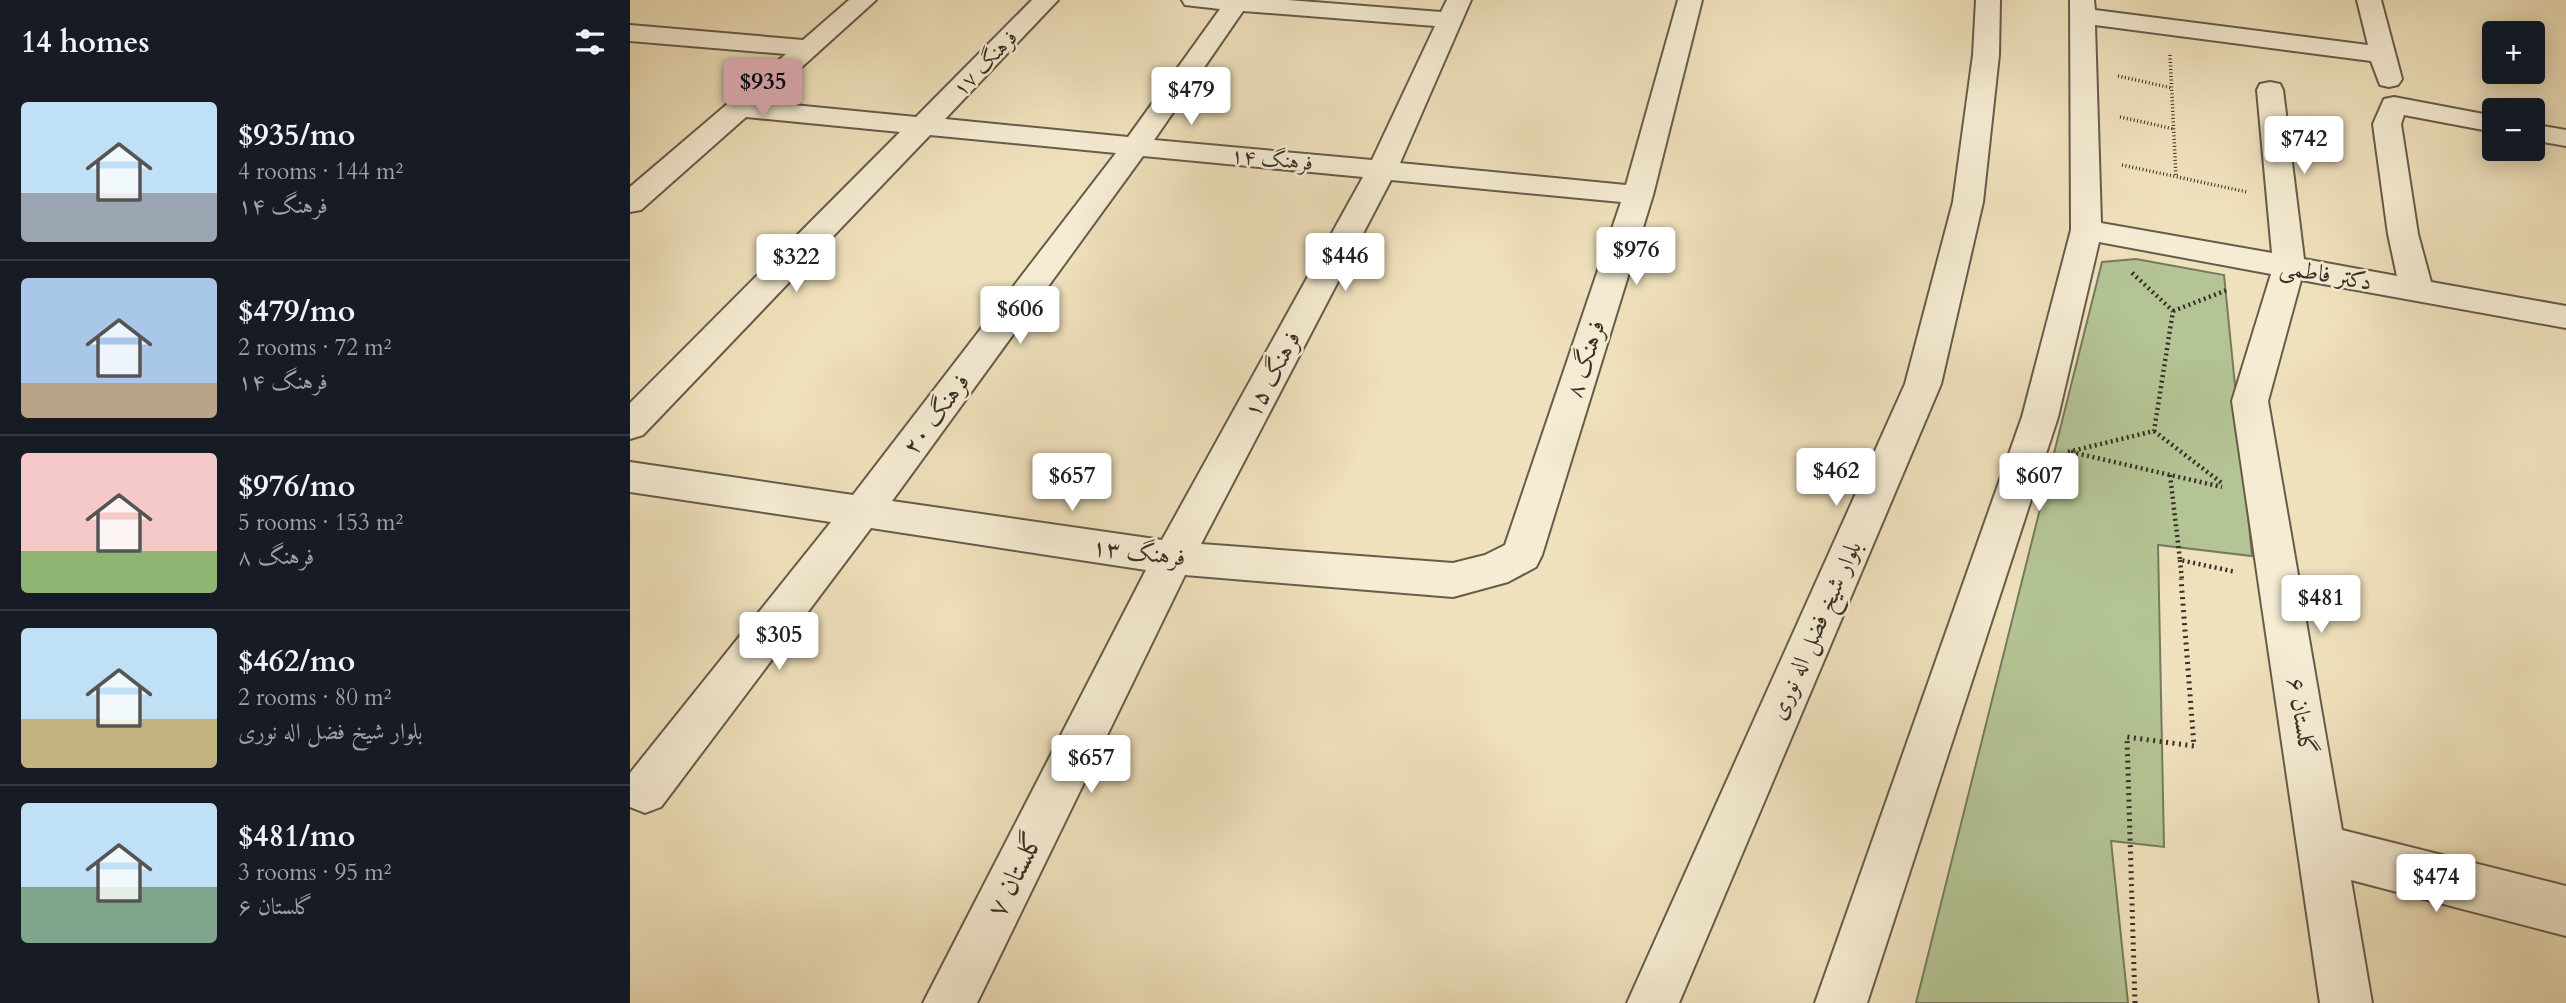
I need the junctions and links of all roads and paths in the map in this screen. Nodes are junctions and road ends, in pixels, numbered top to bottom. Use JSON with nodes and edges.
{"nodes":[{"id":1,"x":864,"y":0,"type":"edge"},
{"id":2,"x":1046,"y":0,"type":"edge"},
{"id":3,"x":1194,"y":0,"type":"edge"},
{"id":4,"x":1690,"y":0,"type":"edge"},
{"id":5,"x":1988,"y":0,"type":"edge"},
{"id":6,"x":2369,"y":0,"type":"edge"},
{"id":7,"x":1238,"y":2,"type":"edge"},
{"id":8,"x":2083,"y":8,"type":"edge"},
{"id":9,"x":1454,"y":10,"type":"edge"},
{"id":10,"x":2168,"y":27,"type":"junction"},
{"id":11,"x":630,"y":33,"type":"edge"},
{"id":12,"x":809,"y":48,"type":"junction"},
{"id":13,"x":2384,"y":55,"type":"junction"},
{"id":14,"x":2084,"y":68,"type":"junction"},
{"id":15,"x":2172,"y":88,"type":"junction"},
{"id":16,"x":2270,"y":90,"type":"dead end"},
{"id":17,"x":2394,"y":105,"type":"junction"},
{"id":18,"x":740,"y":108,"type":"junction"},
{"id":19,"x":2085,"y":110,"type":"junction"},
{"id":20,"x":2482,"y":122,"type":"edge"},
{"id":21,"x":925,"y":126,"type":"junction"},
{"id":22,"x":2174,"y":129,"type":"junction"},
{"id":23,"x":2545,"y":134,"type":"edge"},
{"id":24,"x":2566,"y":138,"type":"edge"},
{"id":25,"x":1135,"y":146,"type":"junction"},
{"id":26,"x":2085,"y":157,"type":"junction"},
{"id":27,"x":1382,"y":170,"type":"junction"},
{"id":28,"x":2176,"y":177,"type":"junction"},
{"id":29,"x":1638,"y":195,"type":"junction"},
{"id":30,"x":2282,"y":200,"type":"junction"},
{"id":31,"x":630,"y":202,"type":"edge"},
{"id":32,"x":2086,"y":230,"type":"junction"},
{"id":33,"x":2289,"y":267,"type":"junction"},
{"id":34,"x":2417,"y":290,"type":"junction"},
{"id":35,"x":2564,"y":321,"type":"edge"},
{"id":36,"x":630,"y":425,"type":"edge"},
{"id":37,"x":2154,"y":430,"type":"junction"},
{"id":38,"x":2070,"y":452,"type":"junction"},
{"id":39,"x":2024,"y":464,"type":"junction"},
{"id":40,"x":2170,"y":475,"type":"junction"},
{"id":41,"x":630,"y":477,"type":"edge"},
{"id":42,"x":862,"y":513,"type":"junction"},
{"id":43,"x":1522,"y":555,"type":"joint"},
{"id":44,"x":1172,"y":558,"type":"junction"},
{"id":45,"x":2180,"y":560,"type":"junction"},
{"id":46,"x":2280,"y":580,"type":"junction"},
{"id":47,"x":645,"y":792,"type":"dead end"},
{"id":48,"x":2323,"y":849,"type":"junction"},
{"id":49,"x":2566,"y":911,"type":"edge"},
{"id":50,"x":949,"y":1003,"type":"edge"},
{"id":51,"x":1653,"y":1003,"type":"edge"},
{"id":52,"x":1841,"y":1003,"type":"edge"},
{"id":53,"x":2135,"y":1003,"type":"edge"},
{"id":54,"x":2346,"y":1003,"type":"edge"}],
"edges":[{"from":1,"to":12,"type":"street"},
{"from":2,"to":21,"type":"street","name":"فرهنگ ۱۷"},
{"from":3,"to":7,"type":"street"},
{"from":4,"to":29,"type":"street","name":"فرهنگ ۸"},
{"from":5,"to":51,"type":"street","name":"بلوار شیخ فضل اله نوری"},
{"from":6,"to":13,"type":"street"},
{"from":7,"to":9,"type":"street"},
{"from":7,"to":25,"type":"street","name":"فرهنگ ۲۰"},
{"from":8,"to":10,"type":"street"},
{"from":8,"to":14,"type":"street"},
{"from":9,"to":27,"type":"street","name":"فرهنگ ۱۵"},
{"from":10,"to":13,"type":"street"},
{"from":10,"to":15,"type":"path"},
{"from":11,"to":12,"type":"street"},
{"from":12,"to":18,"type":"street"},
{"from":13,"to":17,"type":"street"},
{"from":14,"to":15,"type":"path"},
{"from":14,"to":19,"type":"street"},
{"from":15,"to":22,"type":"path"},
{"from":16,"to":30,"type":"street"},
{"from":17,"to":20,"type":"street"},
{"from":17,"to":34,"type":"street"},
{"from":18,"to":21,"type":"street","name":"فرهنگ ۱۴"},
{"from":18,"to":31,"type":"street"},
{"from":19,"to":22,"type":"path"},
{"from":19,"to":26,"type":"street"},
{"from":21,"to":25,"type":"street","name":"فرهنگ ۱۴"},
{"from":21,"to":36,"type":"street","name":"فرهنگ ۱۷"},
{"from":22,"to":28,"type":"path"},
{"from":23,"to":24,"type":"street"},
{"from":25,"to":27,"type":"street","name":"فرهنگ ۱۴"},
{"from":25,"to":42,"type":"street","name":"فرهنگ ۲۰"},
{"from":26,"to":28,"type":"path"},
{"from":26,"to":32,"type":"street"},
{"from":27,"to":29,"type":"street","name":"فرهنگ ۱۴"},
{"from":27,"to":44,"type":"street","name":"فرهنگ ۱۵"},
{"from":28,"to":30,"type":"path"},
{"from":29,"to":43,"type":"street","name":"فرهنگ ۸"},
{"from":30,"to":33,"type":"street"},
{"from":32,"to":33,"type":"street","name":"دکتر فاطمی"},
{"from":32,"to":37,"type":"path"},
{"from":32,"to":39,"type":"street"},
{"from":33,"to":34,"type":"street","name":"دکتر فاطمی"},
{"from":33,"to":46,"type":"street","name":"گلستان ۶"},
{"from":34,"to":35,"type":"street","name":"دکتر فاطمی"},
{"from":37,"to":38,"type":"path"},
{"from":37,"to":40,"type":"path"},
{"from":38,"to":39,"type":"path"},
{"from":38,"to":40,"type":"path"},
{"from":39,"to":52,"type":"street"},
{"from":40,"to":45,"type":"path"},
{"from":41,"to":42,"type":"street","name":"فرهنگ ۱۳"},
{"from":42,"to":44,"type":"street","name":"فرهنگ ۱۳"},
{"from":42,"to":47,"type":"street","name":"فرهنگ ۲۰"},
{"from":43,"to":44,"type":"street","name":"فرهنگ ۱۳"},
{"from":44,"to":50,"type":"street","name":"گلستان ۷"},
{"from":45,"to":46,"type":"path"},
{"from":45,"to":53,"type":"path"},
{"from":46,"to":48,"type":"street","name":"گلستان ۶"},
{"from":48,"to":49,"type":"street"},
{"from":48,"to":54,"type":"street","name":"گلستان ۶"}]}
